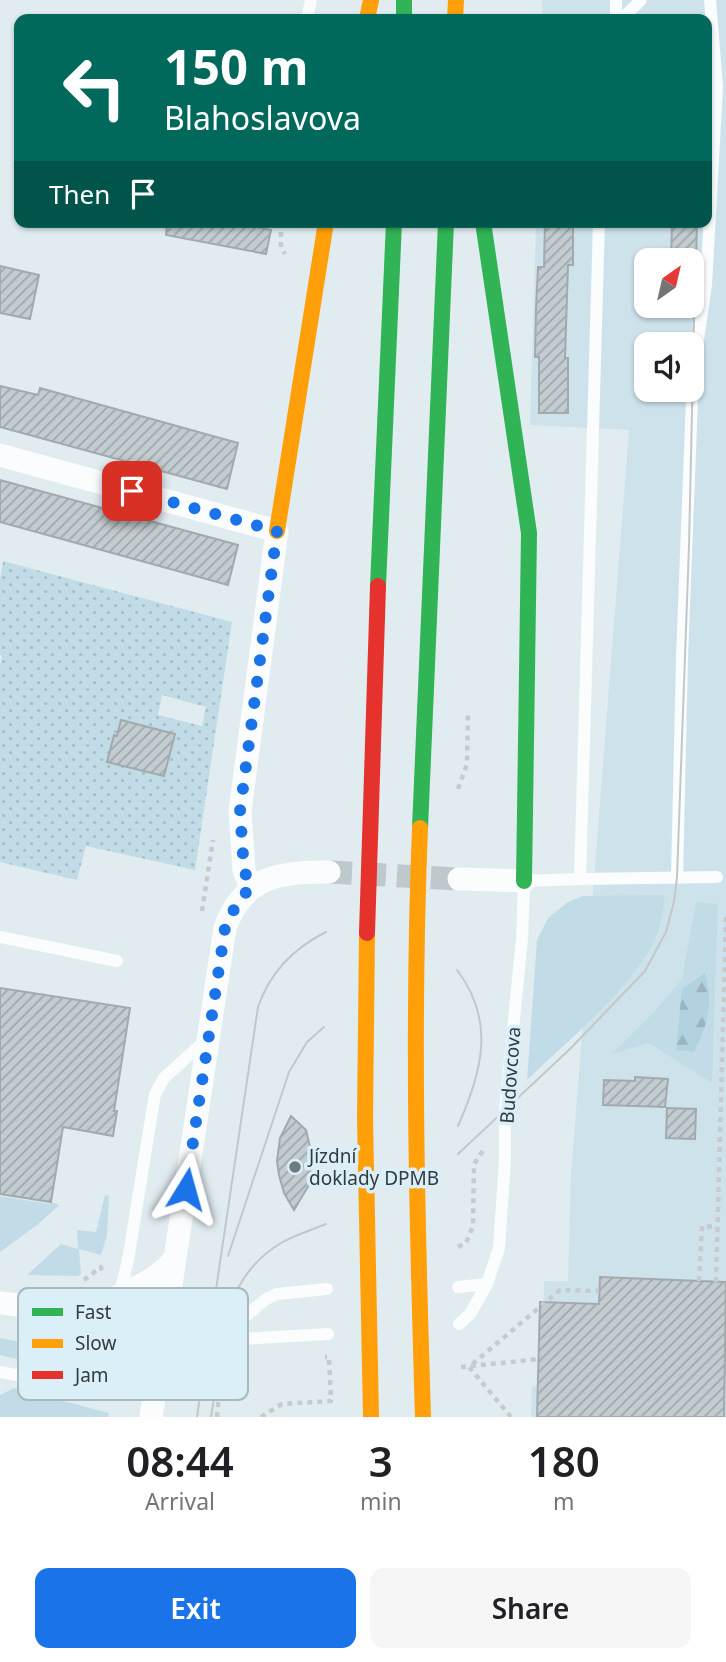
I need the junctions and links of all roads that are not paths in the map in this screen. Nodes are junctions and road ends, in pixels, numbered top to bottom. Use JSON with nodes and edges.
{"nodes":[{"id":1,"x":640,"y":0,"type":"edge"},
{"id":2,"x":627,"y":14,"type":"edge"},
{"id":3,"x":712,"y":25,"type":"edge"},
{"id":4,"x":712,"y":177,"type":"edge"},
{"id":5,"x":325,"y":228,"type":"edge"},
{"id":6,"x":394,"y":228,"type":"edge"},
{"id":7,"x":446,"y":228,"type":"edge"},
{"id":8,"x":484,"y":228,"type":"edge"},
{"id":9,"x":598,"y":228,"type":"edge"},
{"id":10,"x":709,"y":228,"type":"edge"},
{"id":11,"x":0,"y":455,"type":"edge"},
{"id":12,"x":277,"y":531,"type":"junction"},
{"id":13,"x":328,"y":872,"type":"tunnel mouth"},
{"id":14,"x":677,"y":877,"type":"junction"},
{"id":15,"x":717,"y":877,"type":"dead end"},
{"id":16,"x":459,"y":878,"type":"tunnel mouth"},
{"id":17,"x":580,"y":879,"type":"junction"},
{"id":18,"x":524,"y":881,"type":"junction"},
{"id":19,"x":251,"y":888,"type":"junction"},
{"id":20,"x":0,"y":937,"type":"edge"},
{"id":21,"x":117,"y":961,"type":"dead end"},
{"id":22,"x":207,"y":1038,"type":"junction"},
{"id":23,"x":173,"y":1261,"type":"junction"},
{"id":24,"x":487,"y":1284,"type":"junction"},
{"id":25,"x":458,"y":1287,"type":"dead end"},
{"id":26,"x":121,"y":1288,"type":"edge"},
{"id":27,"x":136,"y":1288,"type":"edge"},
{"id":28,"x":169,"y":1288,"type":"edge"},
{"id":29,"x":327,"y":1289,"type":"dead end"},
{"id":30,"x":248,"y":1313,"type":"edge"},
{"id":31,"x":459,"y":1324,"type":"dead end"},
{"id":32,"x":328,"y":1334,"type":"dead end"},
{"id":33,"x":248,"y":1339,"type":"edge"},
{"id":34,"x":0,"y":1371,"type":"edge"},
{"id":35,"x":18,"y":1375,"type":"edge"},
{"id":36,"x":371,"y":1417,"type":"edge"},
{"id":37,"x":422,"y":1417,"type":"edge"}],
"edges":[{"from":1,"to":2,"type":"lane"},
{"from":3,"to":4,"type":"lane"},
{"from":5,"to":12,"type":"highway"},
{"from":6,"to":36,"type":"highway"},
{"from":7,"to":37,"type":"highway"},
{"from":8,"to":18,"type":"highway"},
{"from":9,"to":17,"type":"lane"},
{"from":10,"to":14,"type":"lane"},
{"from":11,"to":12,"type":"street"},
{"from":12,"to":19,"type":"street"},
{"from":13,"to":19,"type":"street"},
{"from":14,"to":15,"type":"lane"},
{"from":14,"to":17,"type":"lane"},
{"from":16,"to":18,"type":"street"},
{"from":17,"to":18,"type":"lane"},
{"from":18,"to":24,"type":"lane","name":"Budovcova"},
{"from":19,"to":22,"type":"street"},
{"from":20,"to":21,"type":"lane"},
{"from":22,"to":23,"type":"street"},
{"from":22,"to":26,"type":"lane"},
{"from":23,"to":27,"type":"street"},
{"from":23,"to":28,"type":"street"},
{"from":24,"to":25,"type":"lane"},
{"from":24,"to":31,"type":"lane","name":"Budovcova"},
{"from":29,"to":30,"type":"lane"},
{"from":32,"to":33,"type":"lane"},
{"from":34,"to":35,"type":"lane"}]}
